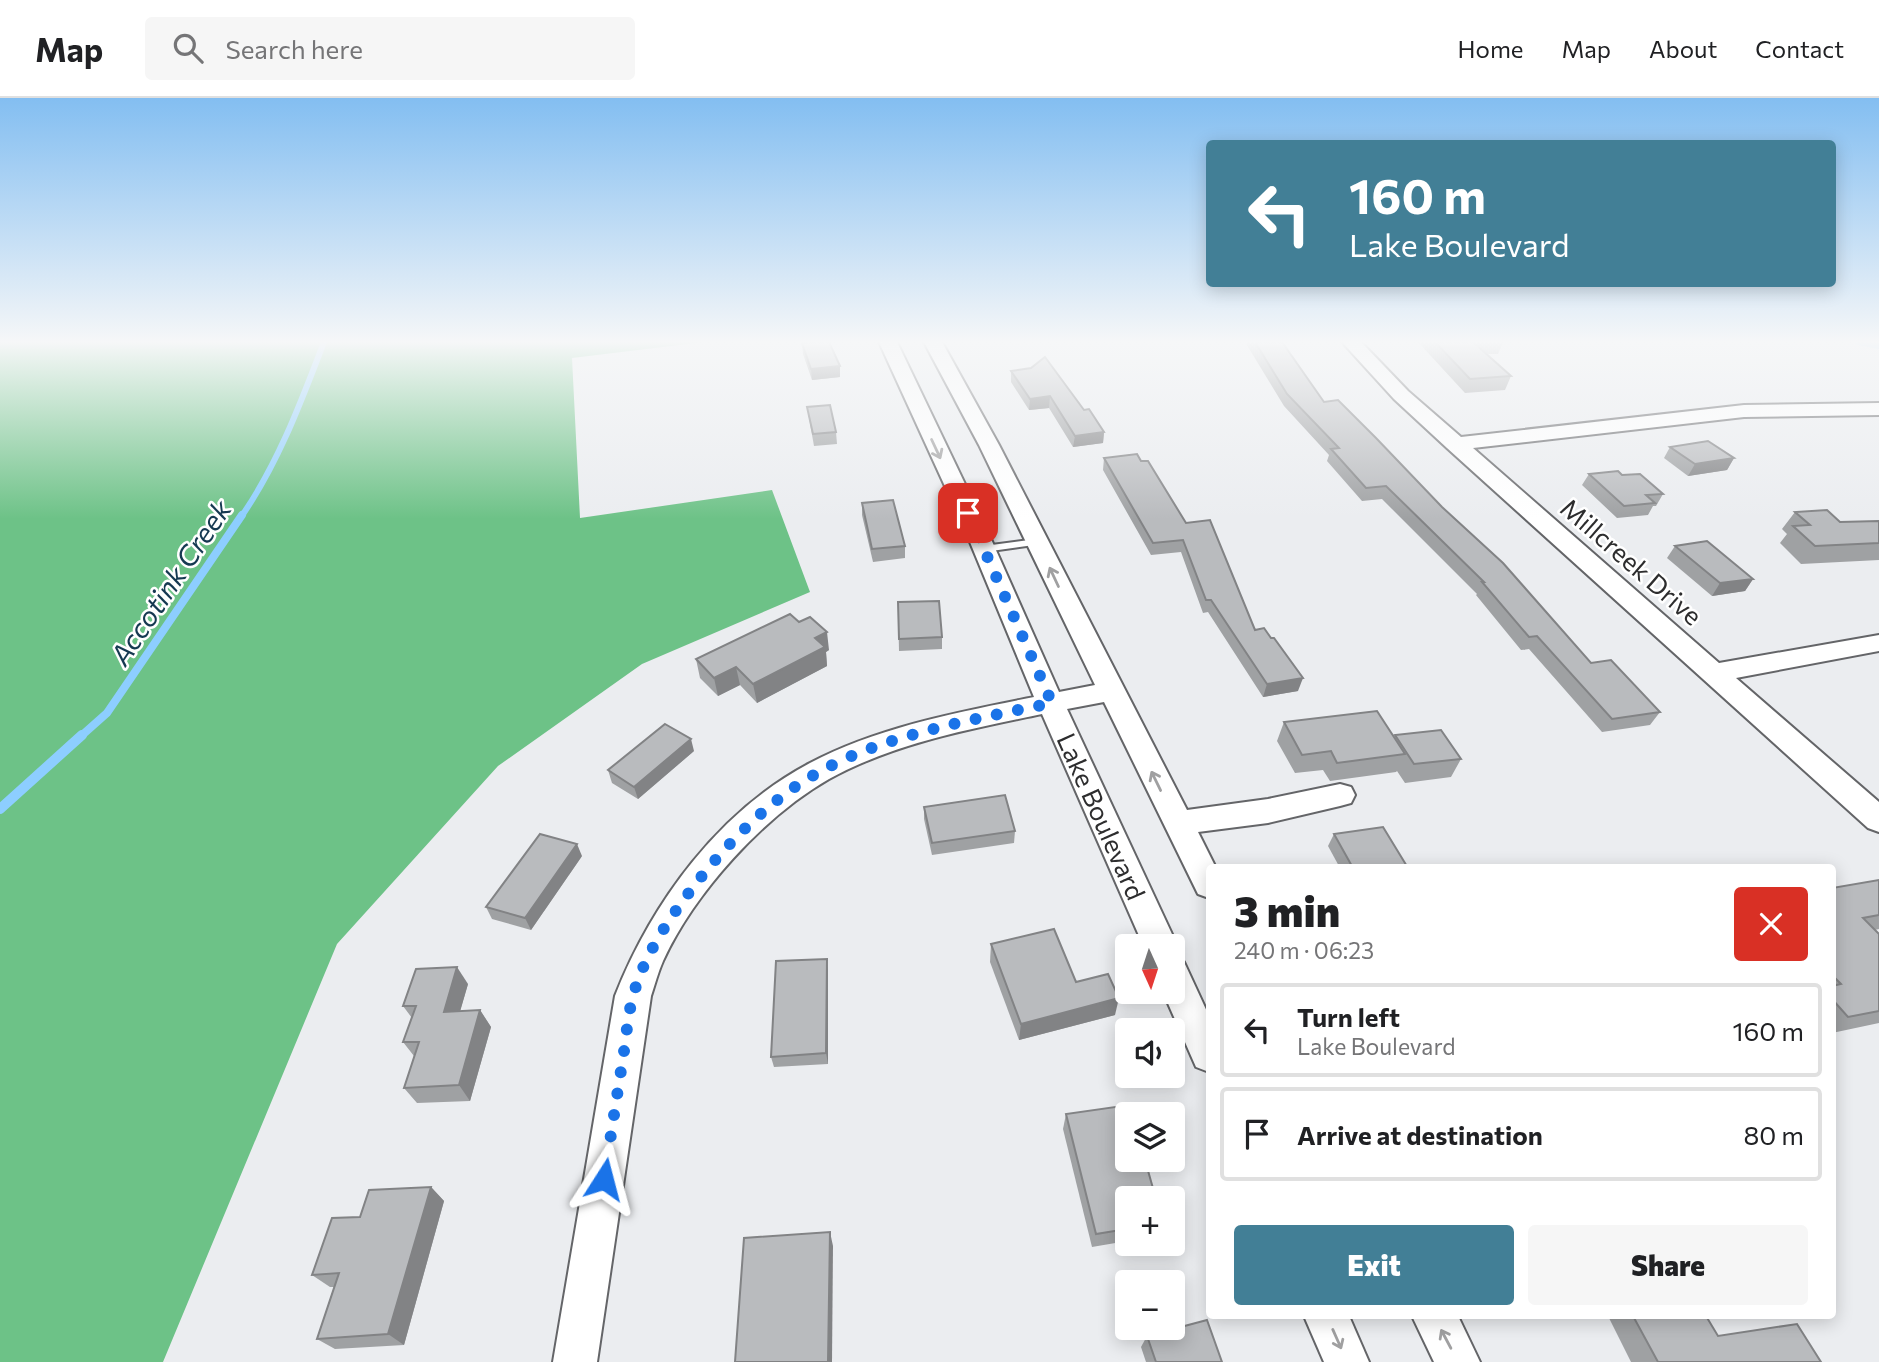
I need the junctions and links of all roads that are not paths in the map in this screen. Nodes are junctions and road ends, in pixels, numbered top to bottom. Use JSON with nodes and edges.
{"nodes":[{"id":1,"x":915,"y":401,"type":"edge"},
{"id":2,"x":964,"y":401,"type":"edge"},
{"id":3,"x":1407,"y":401,"type":"edge"},
{"id":4,"x":1879,"y":409,"type":"edge"},
{"id":5,"x":1454,"y":444,"type":"junction"},
{"id":6,"x":1037,"y":542,"type":"junction"},
{"id":7,"x":984,"y":549,"type":"junction"},
{"id":8,"x":1879,"y":643,"type":"edge"},
{"id":9,"x":1714,"y":673,"type":"junction"},
{"id":10,"x":1111,"y":691,"type":"junction"},
{"id":11,"x":1052,"y":703,"type":"junction"},
{"id":12,"x":1340,"y":795,"type":"dead end"},
{"id":13,"x":1879,"y":820,"type":"edge"},
{"id":14,"x":1176,"y":822,"type":"junction"},
{"id":15,"x":1206,"y":880,"type":"edge"},
{"id":16,"x":1155,"y":934,"type":"edge"},
{"id":17,"x":1185,"y":1002,"type":"edge"},
{"id":18,"x":1206,"y":1048,"type":"edge"},
{"id":19,"x":1327,"y":1319,"type":"edge"},
{"id":20,"x":1436,"y":1319,"type":"edge"},
{"id":21,"x":575,"y":1362,"type":"edge"},
{"id":22,"x":1347,"y":1362,"type":"edge"},
{"id":23,"x":1458,"y":1362,"type":"edge"}],
"edges":[{"from":1,"to":7,"type":"street","name":"Lake Boulevard","one_way":true},
{"from":2,"to":6,"type":"street"},
{"from":3,"to":5,"type":"street","name":"Millcreek Drive"},
{"from":4,"to":5,"type":"street"},
{"from":5,"to":9,"type":"street","name":"Millcreek Drive"},
{"from":6,"to":7,"type":"lane"},
{"from":10,"to":6,"type":"street","one_way":true},
{"from":7,"to":11,"type":"street","name":"Lake Boulevard"},
{"from":8,"to":9,"type":"street"},
{"from":9,"to":13,"type":"street","name":"Millcreek Drive"},
{"from":10,"to":11,"type":"street"},
{"from":14,"to":10,"type":"street","one_way":true},
{"from":11,"to":16,"type":"street","name":"Lake Boulevard"},
{"from":11,"to":21,"type":"street"},
{"from":12,"to":14,"type":"street"},
{"from":14,"to":15,"type":"street"},
{"from":17,"to":18,"type":"street"},
{"from":19,"to":22,"type":"street","one_way":true},
{"from":23,"to":20,"type":"street","one_way":true}]}
